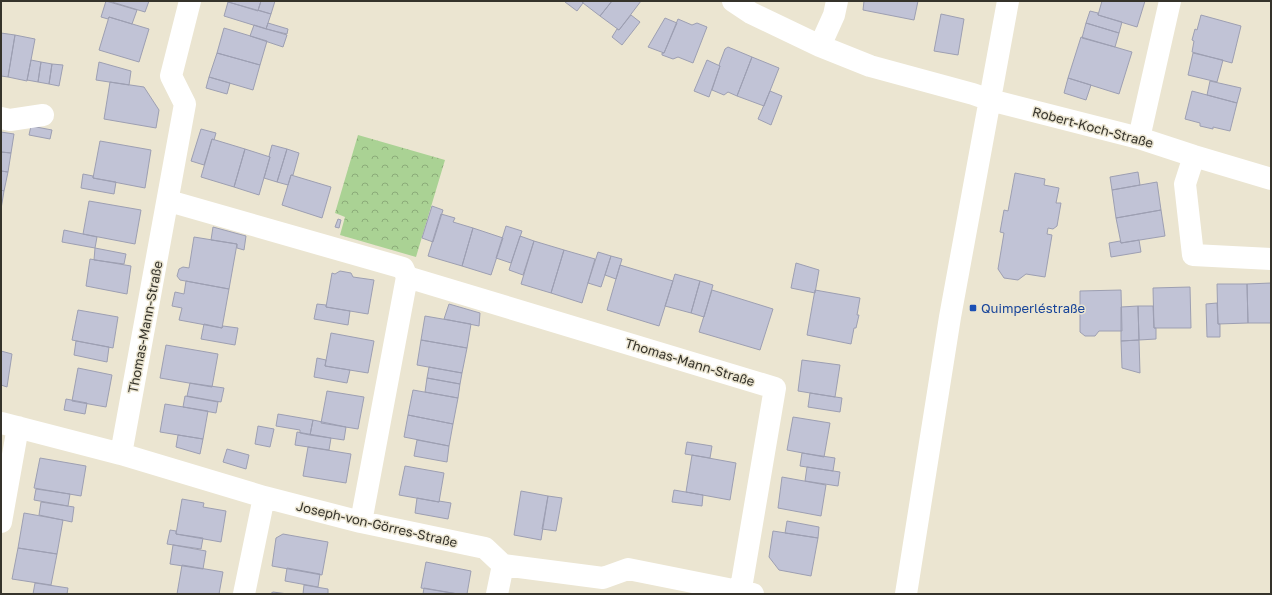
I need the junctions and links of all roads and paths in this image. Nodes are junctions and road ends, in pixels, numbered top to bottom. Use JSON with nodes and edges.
{"nodes":[{"id":1,"x":190,"y":1,"type":"edge"},
{"id":2,"x":733,"y":1,"type":"edge"},
{"id":3,"x":837,"y":1,"type":"edge"},
{"id":4,"x":1008,"y":1,"type":"edge"},
{"id":5,"x":1170,"y":1,"type":"edge"},
{"id":6,"x":820,"y":46,"type":"junction"},
{"id":7,"x":990,"y":100,"type":"junction"},
{"id":8,"x":43,"y":115,"type":"dead end"},
{"id":9,"x":1,"y":118,"type":"edge"},
{"id":10,"x":1139,"y":138,"type":"junction"},
{"id":11,"x":1194,"y":156,"type":"junction"},
{"id":12,"x":1271,"y":179,"type":"edge"},
{"id":13,"x":169,"y":201,"type":"junction"},
{"id":14,"x":1271,"y":259,"type":"edge"},
{"id":15,"x":407,"y":277,"type":"junction"},
{"id":16,"x":9,"y":425,"type":"edge"},
{"id":17,"x":121,"y":454,"type":"junction"},
{"id":18,"x":264,"y":497,"type":"junction"},
{"id":19,"x":1,"y":522,"type":"edge"},
{"id":20,"x":361,"y":522,"type":"junction"},
{"id":21,"x":503,"y":565,"type":"junction"},
{"id":22,"x":744,"y":593,"type":"edge"},
{"id":23,"x":244,"y":594,"type":"edge"},
{"id":24,"x":497,"y":594,"type":"edge"},
{"id":25,"x":906,"y":594,"type":"edge"}],
"edges":[{"from":1,"to":13,"type":"street","name":"Thomas-Mann-Straße"},
{"from":2,"to":6,"type":"street","name":"Robert-Koch-Straße"},
{"from":3,"to":6,"type":"street"},
{"from":4,"to":7,"type":"street"},
{"from":5,"to":10,"type":"street"},
{"from":6,"to":7,"type":"street","name":"Robert-Koch-Straße"},
{"from":7,"to":10,"type":"street","name":"Robert-Koch-Straße"},
{"from":7,"to":25,"type":"street"},
{"from":8,"to":9,"type":"street"},
{"from":10,"to":11,"type":"street","name":"Robert-Koch-Straße"},
{"from":11,"to":12,"type":"street","name":"Robert-Koch-Straße"},
{"from":11,"to":14,"type":"street"},
{"from":13,"to":15,"type":"street","name":"Thomas-Mann-Straße"},
{"from":13,"to":17,"type":"street","name":"Thomas-Mann-Straße"},
{"from":15,"to":20,"type":"street"},
{"from":15,"to":22,"type":"street","name":"Thomas-Mann-Straße"},
{"from":16,"to":17,"type":"street","name":"Joseph-von-Görres-Straße"},
{"from":16,"to":19,"type":"street"},
{"from":17,"to":18,"type":"street","name":"Joseph-von-Görres-Straße"},
{"from":18,"to":20,"type":"street","name":"Joseph-von-Görres-Straße"},
{"from":18,"to":23,"type":"street"},
{"from":20,"to":21,"type":"street","name":"Joseph-von-Görres-Straße"},
{"from":21,"to":22,"type":"street"},
{"from":21,"to":24,"type":"street"}]}
